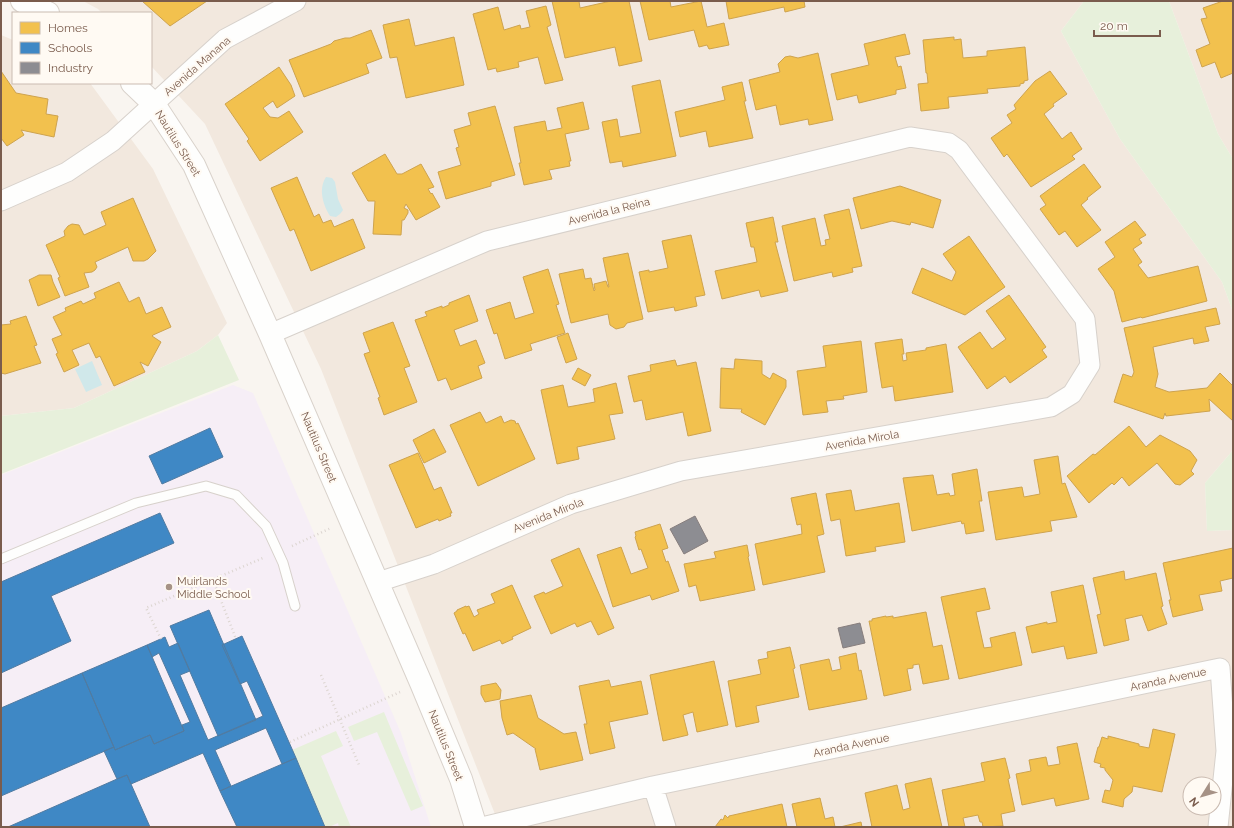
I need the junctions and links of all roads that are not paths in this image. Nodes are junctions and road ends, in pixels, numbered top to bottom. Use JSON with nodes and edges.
{"nodes":[{"id":1,"x":22,"y":1,"type":"edge"},
{"id":2,"x":296,"y":1,"type":"edge"},
{"id":3,"x":46,"y":12,"type":"edge"},
{"id":4,"x":133,"y":84,"type":"edge"},
{"id":5,"x":154,"y":104,"type":"junction"},
{"id":6,"x":959,"y":150,"type":"joint"},
{"id":7,"x":1,"y":201,"type":"edge"},
{"id":8,"x":270,"y":334,"type":"junction"},
{"id":9,"x":1,"y":559,"type":"edge"},
{"id":10,"x":378,"y":582,"type":"junction"},
{"id":11,"x":295,"y":606,"type":"dead end"},
{"id":12,"x":654,"y":786,"type":"junction"},
{"id":13,"x":476,"y":827,"type":"edge"},
{"id":14,"x":482,"y":827,"type":"edge"},
{"id":15,"x":666,"y":827,"type":"edge"},
{"id":16,"x":1218,"y":827,"type":"edge"}],
"edges":[{"from":1,"to":3,"type":"main road"},
{"from":2,"to":5,"type":"street","name":"Avenida Manana"},
{"from":4,"to":5,"type":"main road","name":"Nautilus Street"},
{"from":5,"to":7,"type":"street","name":"Avenida Manana"},
{"from":5,"to":8,"type":"main road","name":"Nautilus Street"},
{"from":6,"to":8,"type":"street","name":"Avenida la Reina"},
{"from":6,"to":10,"type":"street","name":"Avenida Mirola"},
{"from":8,"to":10,"type":"main road","name":"Nautilus Street"},
{"from":9,"to":11,"type":"lane"},
{"from":10,"to":13,"type":"main road","name":"Nautilus Street"},
{"from":12,"to":14,"type":"street","name":"Aranda Avenue"},
{"from":12,"to":15,"type":"street"},
{"from":12,"to":16,"type":"street","name":"Aranda Avenue"}]}
